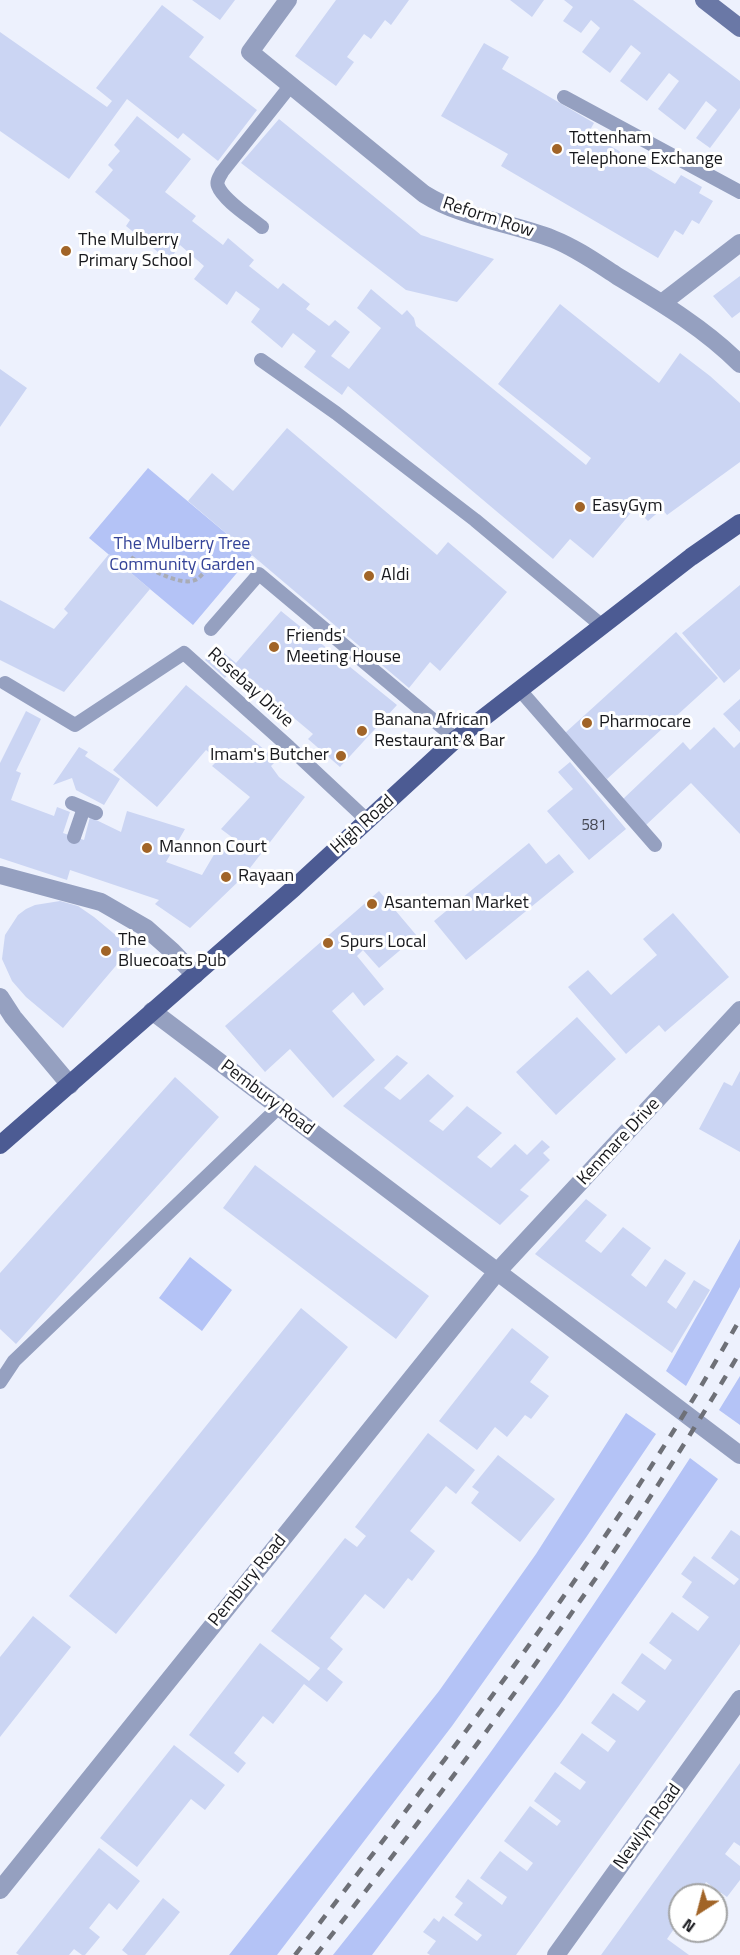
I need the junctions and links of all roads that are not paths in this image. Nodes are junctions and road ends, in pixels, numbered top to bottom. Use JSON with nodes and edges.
{"nodes":[{"id":1,"x":288,"y":0,"type":"edge"},
{"id":2,"x":704,"y":0,"type":"edge"},
{"id":3,"x":740,"y":28,"type":"edge"},
{"id":4,"x":291,"y":85,"type":"junction"},
{"id":5,"x":564,"y":97,"type":"dead end"},
{"id":6,"x":740,"y":192,"type":"edge"},
{"id":7,"x":262,"y":227,"type":"dead end"},
{"id":8,"x":740,"y":243,"type":"edge"},
{"id":9,"x":662,"y":303,"type":"junction"},
{"id":10,"x":261,"y":360,"type":"dead end"},
{"id":11,"x":740,"y":364,"type":"edge"},
{"id":12,"x":740,"y":523,"type":"edge"},
{"id":13,"x":601,"y":625,"type":"junction"},
{"id":14,"x":211,"y":629,"type":"dead end"},
{"id":15,"x":5,"y":683,"type":"dead end"},
{"id":16,"x":519,"y":689,"type":"junction"},
{"id":17,"x":456,"y":739,"type":"junction"},
{"id":18,"x":84,"y":808,"type":"dead end"},
{"id":19,"x":368,"y":821,"type":"junction"},
{"id":20,"x":74,"y":837,"type":"dead end"},
{"id":21,"x":656,"y":845,"type":"dead end"},
{"id":22,"x":0,"y":875,"type":"edge"},
{"id":23,"x":195,"y":975,"type":"junction"},
{"id":24,"x":0,"y":997,"type":"edge"},
{"id":25,"x":740,"y":1010,"type":"edge"},
{"id":26,"x":152,"y":1011,"type":"junction"},
{"id":27,"x":70,"y":1085,"type":"junction"},
{"id":28,"x":279,"y":1107,"type":"junction"},
{"id":29,"x":0,"y":1146,"type":"edge"},
{"id":30,"x":497,"y":1272,"type":"junction"},
{"id":31,"x":0,"y":1382,"type":"edge"},
{"id":32,"x":740,"y":1455,"type":"edge"},
{"id":33,"x":740,"y":1699,"type":"edge"},
{"id":34,"x":0,"y":1890,"type":"edge"},
{"id":35,"x":556,"y":1955,"type":"edge"}],
"edges":[{"from":1,"to":4,"type":"street","name":"Reform Row"},
{"from":2,"to":3,"type":"street"},
{"from":4,"to":7,"type":"lane"},
{"from":4,"to":9,"type":"street","name":"Reform Row"},
{"from":5,"to":6,"type":"lane"},
{"from":8,"to":9,"type":"street"},
{"from":9,"to":11,"type":"street","name":"Reform Row"},
{"from":10,"to":13,"type":"lane"},
{"from":12,"to":13,"type":"main road","name":"High Road"},
{"from":13,"to":16,"type":"main road","name":"High Road"},
{"from":14,"to":17,"type":"lane"},
{"from":15,"to":19,"type":"lane","name":"Rosebay Drive"},
{"from":16,"to":17,"type":"main road","name":"High Road"},
{"from":16,"to":21,"type":"lane"},
{"from":17,"to":19,"type":"main road","name":"High Road"},
{"from":18,"to":20,"type":"lane"},
{"from":19,"to":23,"type":"main road","name":"High Road"},
{"from":22,"to":23,"type":"street"},
{"from":23,"to":26,"type":"main road","name":"High Road"},
{"from":24,"to":27,"type":"street"},
{"from":25,"to":30,"type":"street","name":"Kenmare Drive"},
{"from":26,"to":27,"type":"main road","name":"High Road"},
{"from":26,"to":28,"type":"street","name":"Pembury Road"},
{"from":27,"to":29,"type":"main road","name":"High Road"},
{"from":28,"to":30,"type":"street","name":"Pembury Road"},
{"from":28,"to":31,"type":"lane"},
{"from":30,"to":32,"type":"street","name":"Pembury Road"},
{"from":30,"to":34,"type":"street","name":"Pembury Road"},
{"from":33,"to":35,"type":"street","name":"Newlyn Road"}]}
